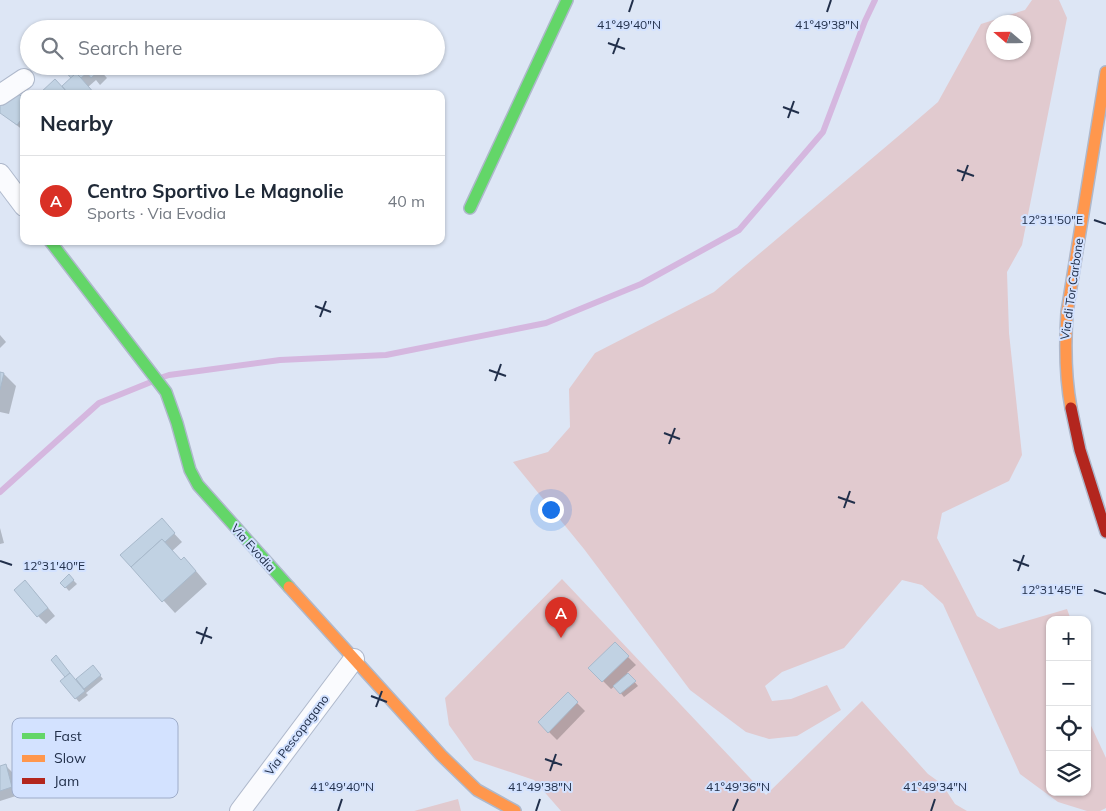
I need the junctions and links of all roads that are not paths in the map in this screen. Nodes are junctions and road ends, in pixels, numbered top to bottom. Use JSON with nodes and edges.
{"nodes":[{"id":1,"x":567,"y":0,"type":"edge"},
{"id":2,"x":1106,"y":72,"type":"edge"},
{"id":3,"x":24,"y":79,"type":"dead end"},
{"id":4,"x":0,"y":95,"type":"edge"},
{"id":5,"x":0,"y":174,"type":"edge"},
{"id":6,"x":20,"y":201,"type":"edge"},
{"id":7,"x":470,"y":208,"type":"dead end"},
{"id":8,"x":53,"y":245,"type":"edge"},
{"id":9,"x":1102,"y":502,"type":"edge"},
{"id":10,"x":1106,"y":532,"type":"edge"},
{"id":11,"x":354,"y":659,"type":"junction"},
{"id":12,"x":240,"y":811,"type":"edge"},
{"id":13,"x":515,"y":811,"type":"edge"}],
"edges":[{"from":1,"to":7,"type":"street"},
{"from":2,"to":9,"type":"street","name":"Via di Tor Carbone"},
{"from":3,"to":4,"type":"street"},
{"from":5,"to":6,"type":"street"},
{"from":8,"to":11,"type":"street","name":"Via Evodia"},
{"from":9,"to":10,"type":"street","name":"Via di Tor Carbone"},
{"from":11,"to":12,"type":"street","name":"Via Pescopagano"},
{"from":11,"to":13,"type":"street","name":"Via Evodia"}]}
